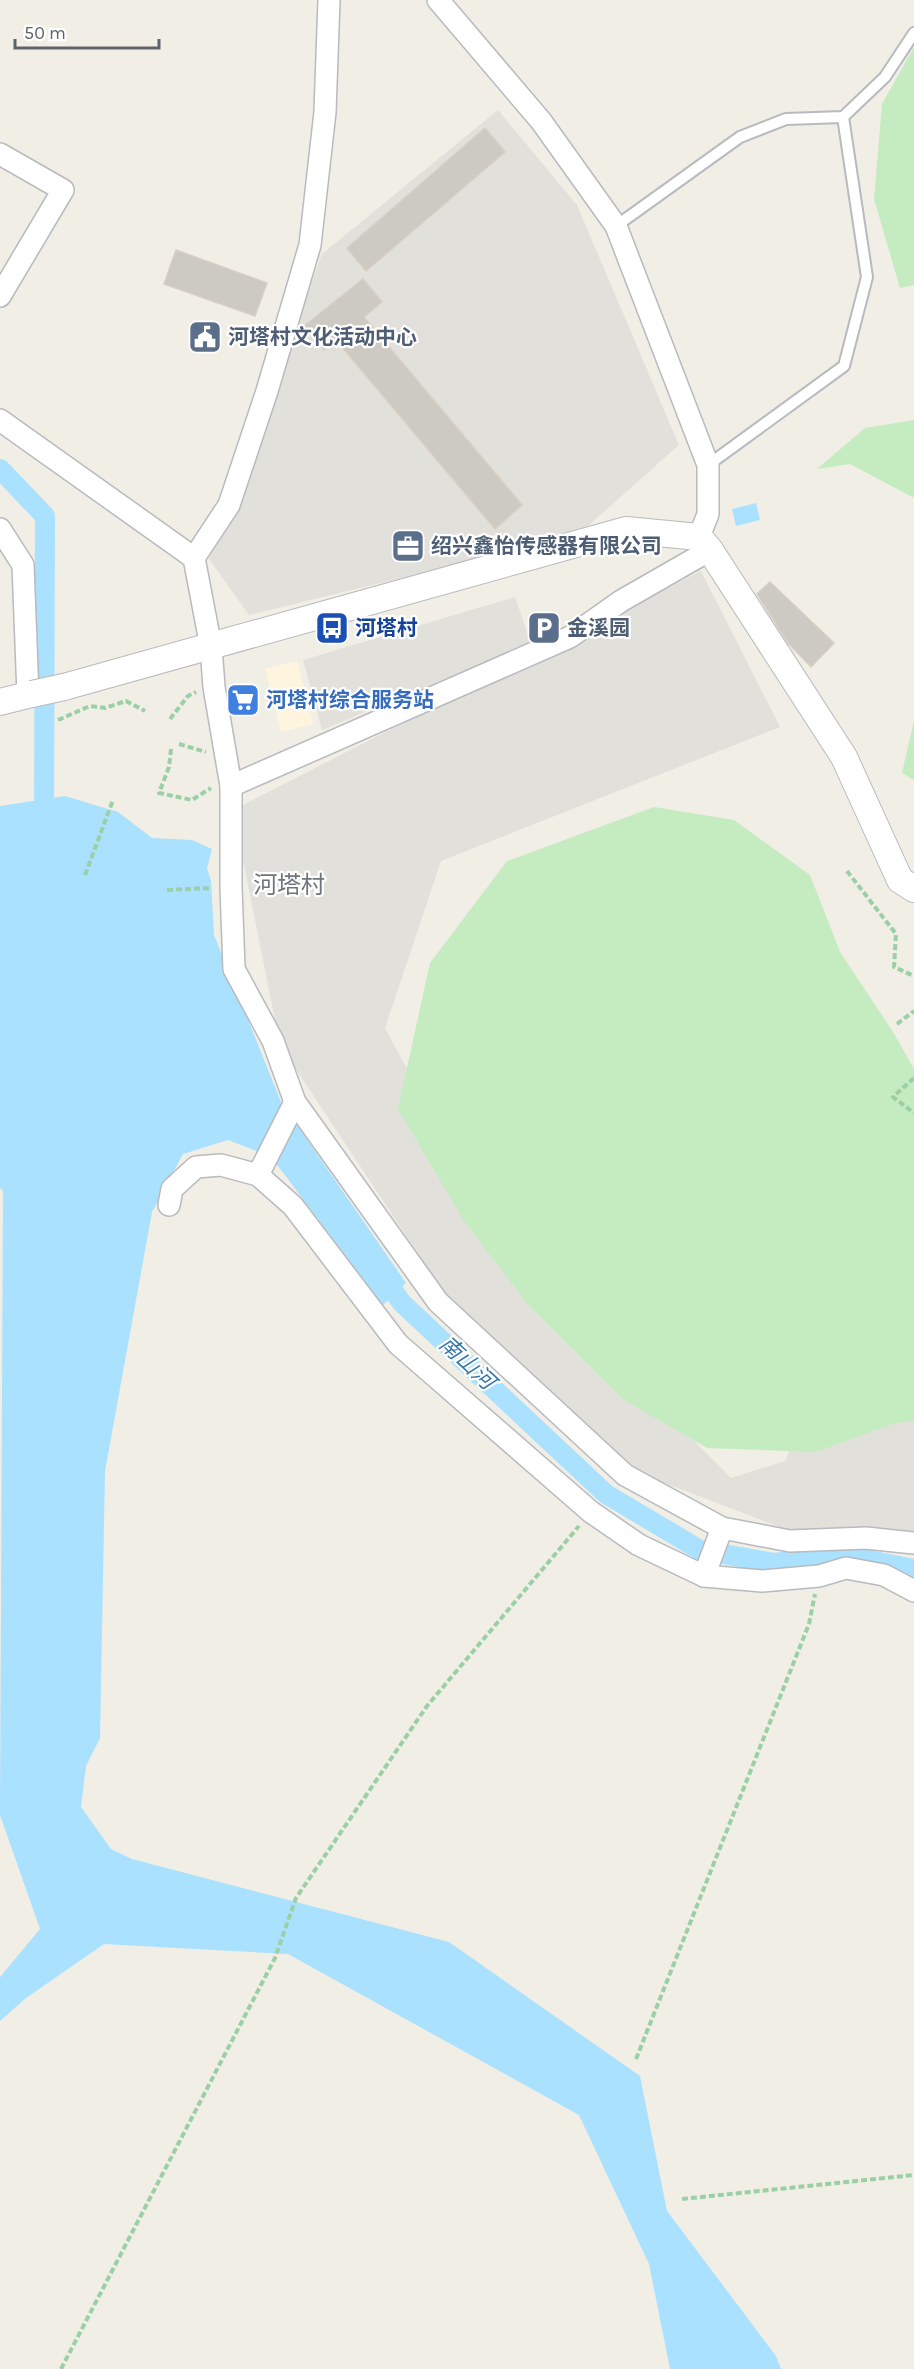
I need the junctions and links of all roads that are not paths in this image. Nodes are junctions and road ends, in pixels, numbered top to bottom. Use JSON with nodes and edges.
{"nodes":[{"id":1,"x":329,"y":0,"type":"edge"},
{"id":2,"x":438,"y":0,"type":"edge"},
{"id":3,"x":914,"y":33,"type":"edge"},
{"id":4,"x":843,"y":117,"type":"junction"},
{"id":5,"x":0,"y":154,"type":"edge"},
{"id":6,"x":616,"y":226,"type":"junction"},
{"id":7,"x":0,"y":296,"type":"edge"},
{"id":8,"x":0,"y":420,"type":"edge"},
{"id":9,"x":708,"y":465,"type":"junction"},
{"id":10,"x":0,"y":530,"type":"edge"},
{"id":11,"x":704,"y":544,"type":"junction"},
{"id":12,"x":194,"y":558,"type":"junction"},
{"id":13,"x":211,"y":647,"type":"junction"},
{"id":14,"x":30,"y":695,"type":"junction"},
{"id":15,"x":0,"y":702,"type":"edge"},
{"id":16,"x":230,"y":781,"type":"junction"},
{"id":17,"x":914,"y":889,"type":"edge"},
{"id":18,"x":296,"y":1102,"type":"junction"},
{"id":19,"x":258,"y":1175,"type":"junction"},
{"id":20,"x":169,"y":1205,"type":"dead end"},
{"id":21,"x":722,"y":1528,"type":"junction"},
{"id":22,"x":914,"y":1543,"type":"edge"},
{"id":23,"x":704,"y":1576,"type":"junction"},
{"id":24,"x":914,"y":1591,"type":"edge"}],
"edges":[{"from":1,"to":12,"type":"street"},
{"from":2,"to":6,"type":"street"},
{"from":3,"to":4,"type":"lane"},
{"from":4,"to":6,"type":"lane"},
{"from":4,"to":9,"type":"lane"},
{"from":5,"to":7,"type":"street"},
{"from":6,"to":9,"type":"street"},
{"from":8,"to":12,"type":"street"},
{"from":9,"to":11,"type":"street"},
{"from":10,"to":14,"type":"street"},
{"from":11,"to":13,"type":"street"},
{"from":11,"to":16,"type":"street"},
{"from":11,"to":17,"type":"street"},
{"from":12,"to":13,"type":"street"},
{"from":13,"to":14,"type":"street","bridge":true},
{"from":13,"to":16,"type":"street"},
{"from":14,"to":15,"type":"street"},
{"from":16,"to":18,"type":"street"},
{"from":18,"to":19,"type":"street"},
{"from":18,"to":21,"type":"street"},
{"from":19,"to":20,"type":"street"},
{"from":19,"to":23,"type":"street"},
{"from":21,"to":22,"type":"street"},
{"from":21,"to":23,"type":"street"},
{"from":23,"to":24,"type":"street"}]}
